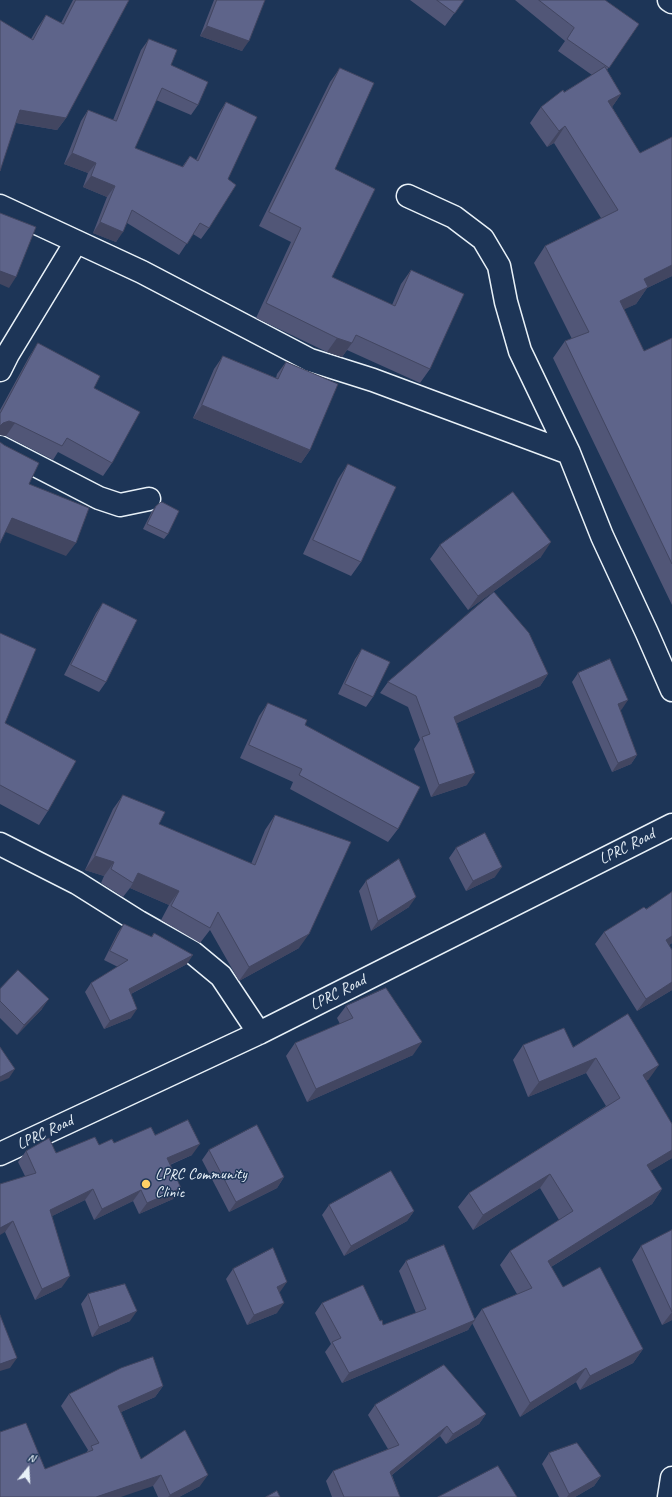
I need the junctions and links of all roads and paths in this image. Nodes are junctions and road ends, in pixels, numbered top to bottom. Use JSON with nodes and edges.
{"nodes":[{"id":1,"x":669,"y":0,"type":"edge"},
{"id":2,"x":672,"y":2,"type":"edge"},
{"id":3,"x":408,"y":196,"type":"dead end"},
{"id":4,"x":0,"y":206,"type":"edge"},
{"id":5,"x":76,"y":242,"type":"junction"},
{"id":6,"x":0,"y":370,"type":"edge"},
{"id":7,"x":0,"y":447,"type":"edge"},
{"id":8,"x":568,"y":454,"type":"junction"},
{"id":9,"x":149,"y":499,"type":"dead end"},
{"id":10,"x":672,"y":690,"type":"edge"},
{"id":11,"x":672,"y":825,"type":"edge"},
{"id":12,"x":0,"y":844,"type":"edge"},
{"id":13,"x":258,"y":1033,"type":"junction"},
{"id":14,"x":0,"y":1154,"type":"edge"},
{"id":15,"x":672,"y":1478,"type":"edge"},
{"id":16,"x":669,"y":1497,"type":"edge"}],
"edges":[{"from":1,"to":2,"type":"street"},
{"from":3,"to":8,"type":"street"},
{"from":4,"to":5,"type":"street"},
{"from":5,"to":6,"type":"street"},
{"from":5,"to":8,"type":"street"},
{"from":7,"to":9,"type":"street"},
{"from":8,"to":10,"type":"street"},
{"from":11,"to":13,"type":"street","name":"LPRC Road"},
{"from":12,"to":13,"type":"street"},
{"from":13,"to":14,"type":"street","name":"LPRC Road"},
{"from":15,"to":16,"type":"street"}]}
